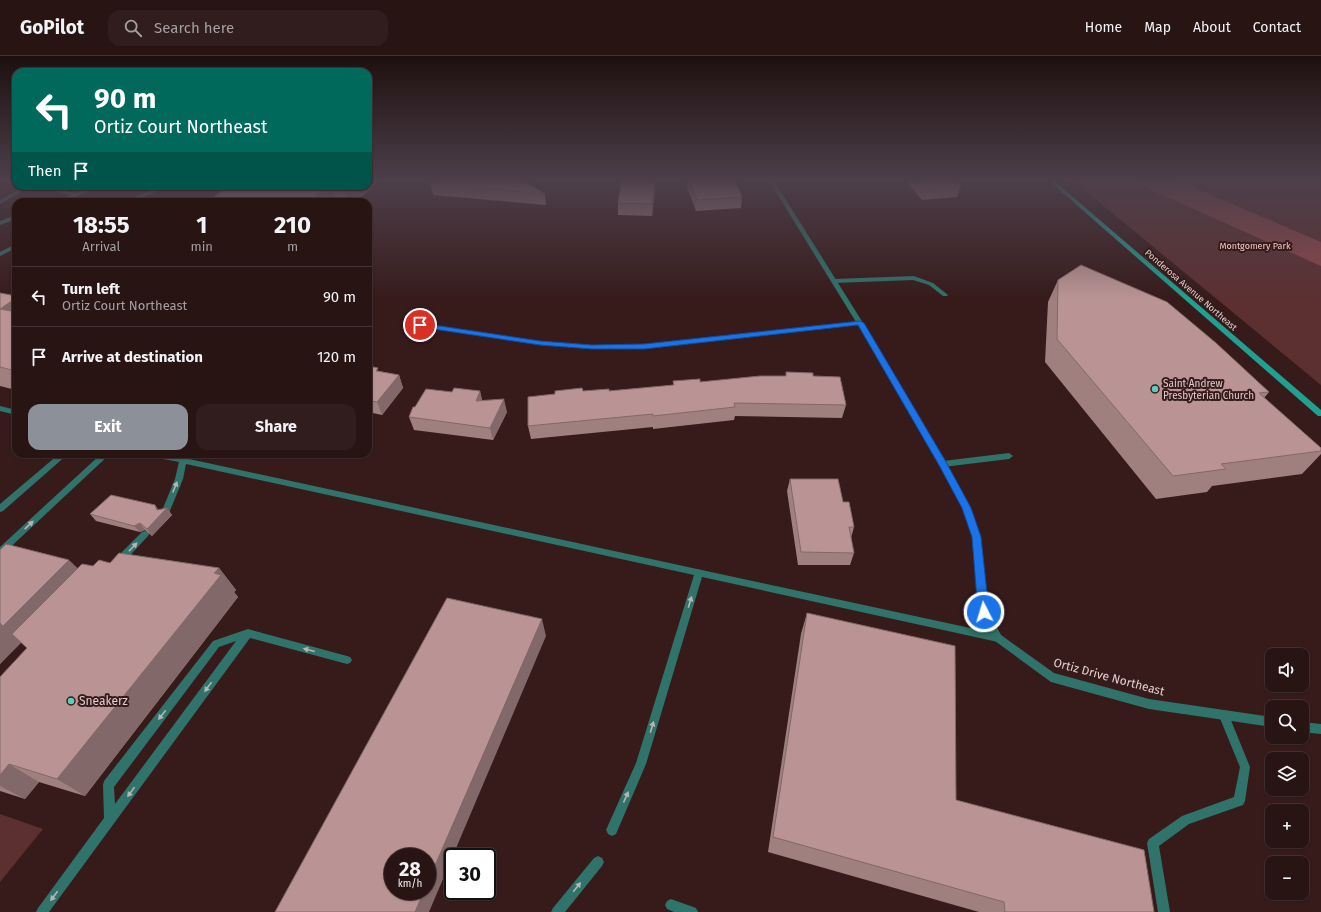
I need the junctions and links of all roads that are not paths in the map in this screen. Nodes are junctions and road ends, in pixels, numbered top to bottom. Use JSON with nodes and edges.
{"nodes":[{"id":1,"x":11,"y":219,"type":"edge"},
{"id":2,"x":795,"y":219,"type":"edge"},
{"id":3,"x":1095,"y":219,"type":"edge"},
{"id":4,"x":0,"y":223,"type":"edge"},
{"id":5,"x":12,"y":248,"type":"edge"},
{"id":6,"x":0,"y":254,"type":"edge"},
{"id":7,"x":834,"y":281,"type":"junction"},
{"id":8,"x":945,"y":295,"type":"dead end"},
{"id":9,"x":860,"y":323,"type":"junction"},
{"id":10,"x":420,"y":325,"type":"dead end"},
{"id":11,"x":0,"y":408,"type":"edge"},
{"id":12,"x":12,"y":412,"type":"edge"},
{"id":13,"x":1321,"y":414,"type":"edge"},
{"id":14,"x":1009,"y":456,"type":"dead end"},
{"id":15,"x":59,"y":458,"type":"edge"},
{"id":16,"x":102,"y":458,"type":"edge"},
{"id":17,"x":170,"y":458,"type":"edge"},
{"id":18,"x":183,"y":461,"type":"junction"},
{"id":19,"x":943,"y":464,"type":"junction"},
{"id":20,"x":0,"y":509,"type":"edge"},
{"id":21,"x":165,"y":513,"type":"edge"},
{"id":22,"x":146,"y":534,"type":"edge"},
{"id":23,"x":0,"y":552,"type":"edge"},
{"id":24,"x":114,"y":567,"type":"edge"},
{"id":25,"x":699,"y":573,"type":"junction"},
{"id":26,"x":248,"y":633,"type":"junction"},
{"id":27,"x":998,"y":638,"type":"junction"},
{"id":28,"x":347,"y":660,"type":"dead end"},
{"id":29,"x":1224,"y":716,"type":"junction"},
{"id":30,"x":1265,"y":721,"type":"edge"},
{"id":31,"x":1309,"y":728,"type":"edge"},
{"id":32,"x":1321,"y":729,"type":"edge"},
{"id":33,"x":110,"y":820,"type":"junction"},
{"id":34,"x":612,"y":830,"type":"dead end"},
{"id":35,"x":598,"y":862,"type":"dead end"},
{"id":36,"x":670,"y":905,"type":"dead end"},
{"id":37,"x":42,"y":912,"type":"edge"},
{"id":38,"x":557,"y":912,"type":"edge"},
{"id":39,"x":692,"y":912,"type":"edge"},
{"id":40,"x":1164,"y":912,"type":"edge"}],
"edges":[{"from":1,"to":4,"type":"street"},
{"from":2,"to":7,"type":"street"},
{"from":3,"to":13,"type":"street","name":"Ponderosa Avenue Northeast"},
{"from":5,"to":6,"type":"street"},
{"from":7,"to":8,"type":"street"},
{"from":7,"to":9,"type":"street"},
{"from":9,"to":10,"type":"street"},
{"from":9,"to":19,"type":"street"},
{"from":11,"to":12,"type":"street"},
{"from":14,"to":19,"type":"street"},
{"from":15,"to":20,"type":"street"},
{"from":23,"to":16,"type":"street","one_way":true},
{"from":17,"to":18,"type":"street"},
{"from":21,"to":18,"type":"street","one_way":true},
{"from":18,"to":25,"type":"street"},
{"from":19,"to":27,"type":"street"},
{"from":24,"to":22,"type":"street","one_way":true},
{"from":25,"to":27,"type":"street"},
{"from":34,"to":25,"type":"street","one_way":true},
{"from":28,"to":26,"type":"street","one_way":true},
{"from":26,"to":33,"type":"street","one_way":true},
{"from":26,"to":33,"type":"street","one_way":true},
{"from":27,"to":29,"type":"street","name":"Ortiz Drive Northeast"},
{"from":29,"to":30,"type":"street","name":"Ortiz Drive Northeast"},
{"from":29,"to":40,"type":"street"},
{"from":31,"to":32,"type":"street"},
{"from":33,"to":37,"type":"street","one_way":true},
{"from":38,"to":35,"type":"street","one_way":true},
{"from":36,"to":39,"type":"street"}]}
